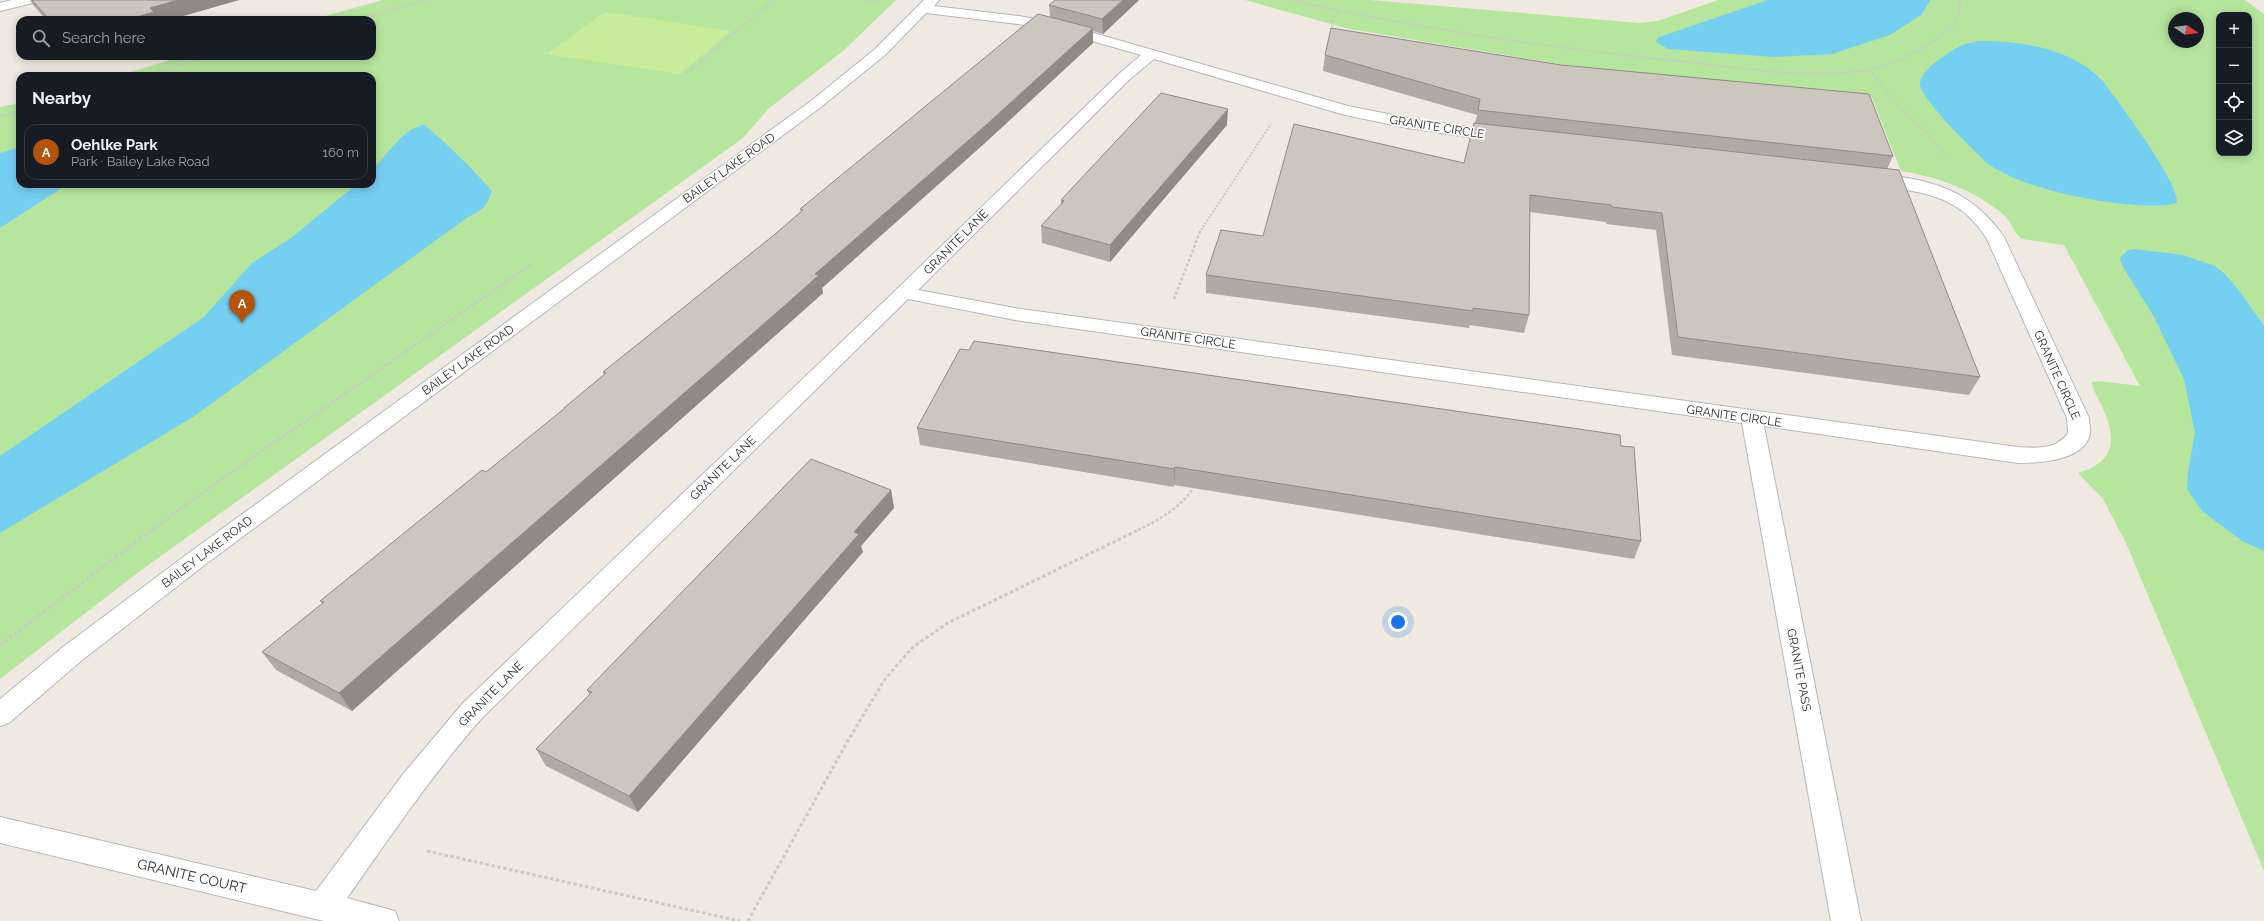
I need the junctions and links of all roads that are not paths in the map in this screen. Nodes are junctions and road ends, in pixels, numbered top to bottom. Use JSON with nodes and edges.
{"nodes":[{"id":1,"x":28,"y":0,"type":"edge"},
{"id":2,"x":928,"y":5,"type":"edge"},
{"id":3,"x":0,"y":7,"type":"edge"},
{"id":4,"x":1151,"y":54,"type":"junction"},
{"id":5,"x":1517,"y":139,"type":"edge"},
{"id":6,"x":1852,"y":176,"type":"edge"},
{"id":7,"x":904,"y":293,"type":"junction"},
{"id":8,"x":1752,"y":418,"type":"junction"},
{"id":9,"x":0,"y":715,"type":"edge"},
{"id":10,"x":0,"y":830,"type":"edge"},
{"id":11,"x":323,"y":906,"type":"junction"},
{"id":12,"x":384,"y":921,"type":"edge"},
{"id":13,"x":1846,"y":921,"type":"edge"}],
"edges":[{"from":1,"to":3,"type":"street"},
{"from":2,"to":4,"type":"street","name":"GRANITE CIRCLE"},
{"from":2,"to":9,"type":"street","name":"BAILEY LAKE ROAD"},
{"from":4,"to":5,"type":"street","name":"GRANITE CIRCLE"},
{"from":4,"to":7,"type":"street","name":"GRANITE LANE"},
{"from":6,"to":8,"type":"street","name":"GRANITE CIRCLE"},
{"from":7,"to":8,"type":"street","name":"GRANITE CIRCLE"},
{"from":7,"to":11,"type":"street","name":"GRANITE LANE"},
{"from":8,"to":13,"type":"street","name":"GRANITE PASS"},
{"from":10,"to":11,"type":"street","name":"GRANITE COURT"},
{"from":11,"to":12,"type":"street","name":"GRANITE COURT"}]}
